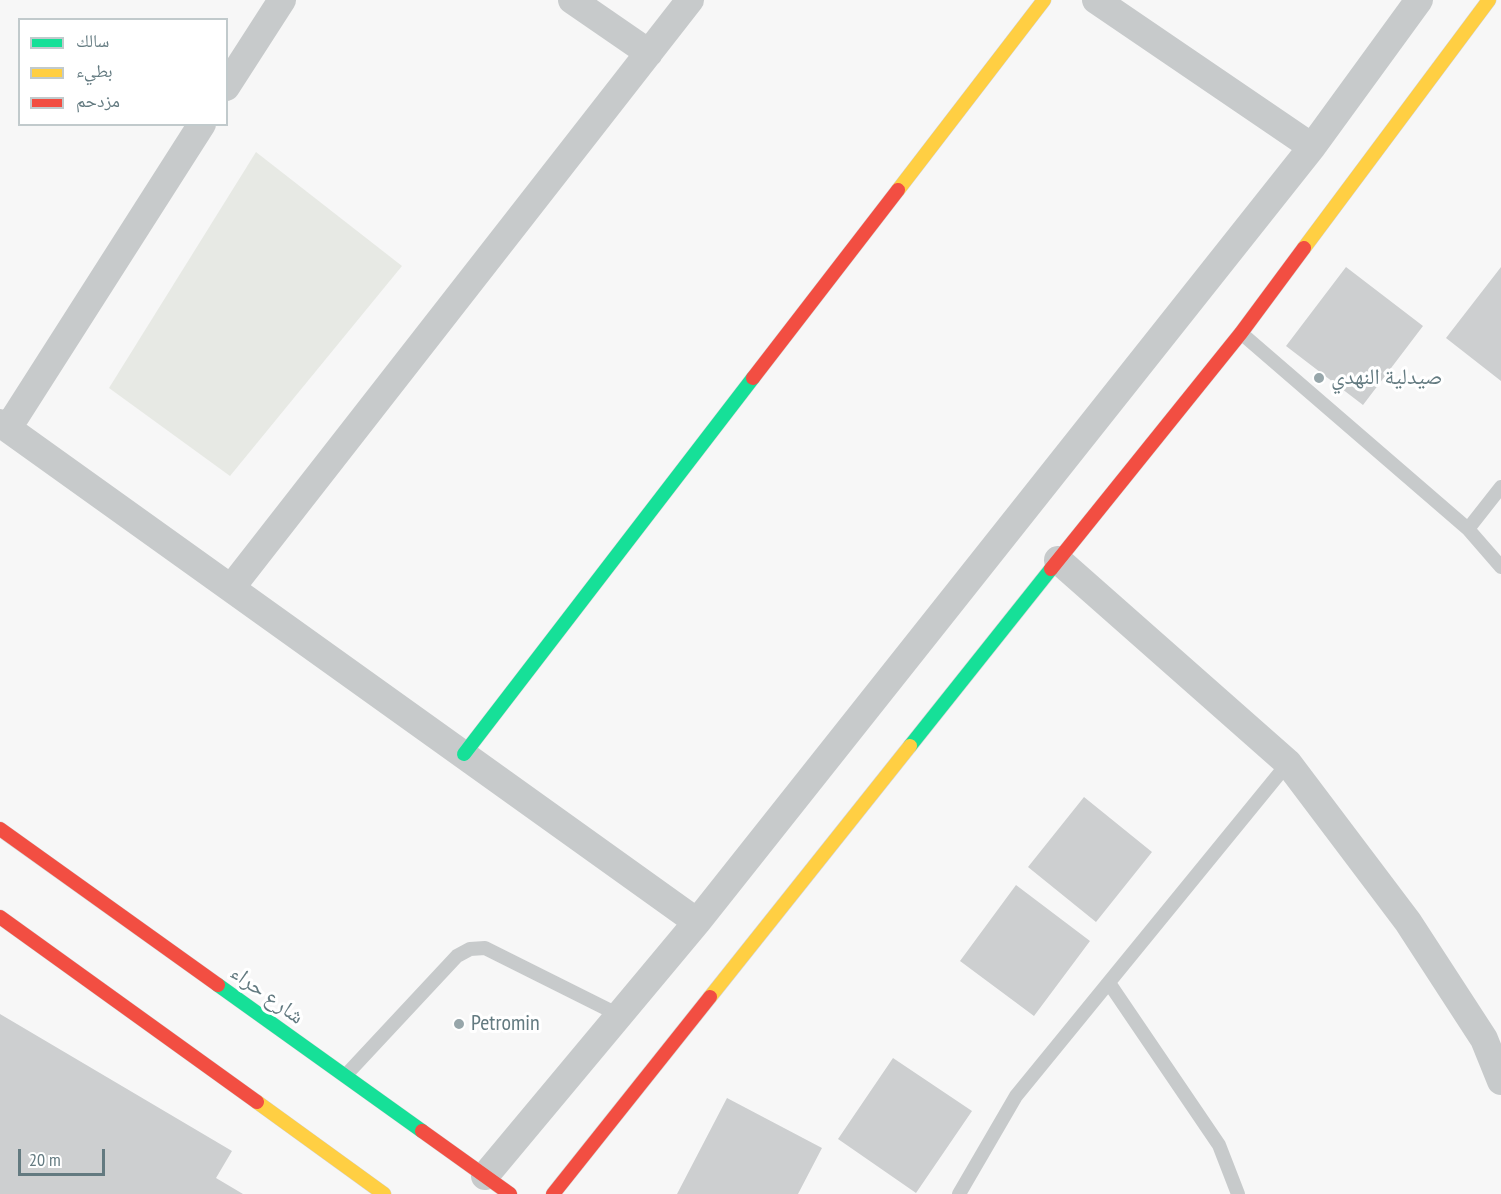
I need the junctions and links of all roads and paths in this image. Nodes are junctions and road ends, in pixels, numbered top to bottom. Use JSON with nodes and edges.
{"nodes":[{"id":1,"x":282,"y":0,"type":"edge"},
{"id":2,"x":572,"y":0,"type":"edge"},
{"id":3,"x":690,"y":0,"type":"edge"},
{"id":4,"x":1044,"y":0,"type":"edge"},
{"id":5,"x":1096,"y":0,"type":"edge"},
{"id":6,"x":1419,"y":0,"type":"edge"},
{"id":7,"x":1488,"y":0,"type":"edge"},
{"id":8,"x":649,"y":53,"type":"junction"},
{"id":9,"x":228,"y":84,"type":"edge"},
{"id":10,"x":201,"y":126,"type":"edge"},
{"id":11,"x":1311,"y":147,"type":"junction"},
{"id":12,"x":1241,"y":333,"type":"junction"},
{"id":13,"x":4,"y":426,"type":"edge"},
{"id":14,"x":1501,"y":487,"type":"edge"},
{"id":15,"x":1468,"y":529,"type":"junction"},
{"id":16,"x":1058,"y":560,"type":"junction"},
{"id":17,"x":1501,"y":567,"type":"edge"},
{"id":18,"x":231,"y":588,"type":"junction"},
{"id":19,"x":464,"y":754,"type":"junction"},
{"id":20,"x":1288,"y":763,"type":"junction"},
{"id":21,"x":0,"y":829,"type":"edge"},
{"id":22,"x":0,"y":917,"type":"edge"},
{"id":23,"x":697,"y":922,"type":"junction"},
{"id":24,"x":1109,"y":982,"type":"junction"},
{"id":25,"x":619,"y":1015,"type":"junction"},
{"id":26,"x":345,"y":1076,"type":"junction"},
{"id":27,"x":1501,"y":1081,"type":"edge"},
{"id":28,"x":485,"y":1176,"type":"junction"},
{"id":29,"x":384,"y":1194,"type":"edge"},
{"id":30,"x":510,"y":1194,"type":"edge"},
{"id":31,"x":553,"y":1194,"type":"edge"},
{"id":32,"x":958,"y":1194,"type":"edge"},
{"id":33,"x":1238,"y":1194,"type":"edge"}],
"edges":[{"from":1,"to":9,"type":"street"},
{"from":2,"to":8,"type":"street"},
{"from":3,"to":8,"type":"street"},
{"from":4,"to":19,"type":"street"},
{"from":5,"to":11,"type":"street"},
{"from":6,"to":11,"type":"street"},
{"from":7,"to":12,"type":"street"},
{"from":8,"to":18,"type":"street"},
{"from":10,"to":13,"type":"street"},
{"from":11,"to":23,"type":"street"},
{"from":12,"to":15,"type":"lane"},
{"from":12,"to":16,"type":"street"},
{"from":13,"to":18,"type":"street"},
{"from":14,"to":15,"type":"lane"},
{"from":15,"to":17,"type":"lane"},
{"from":16,"to":20,"type":"street"},
{"from":16,"to":31,"type":"street"},
{"from":18,"to":19,"type":"street"},
{"from":19,"to":23,"type":"street"},
{"from":20,"to":24,"type":"lane"},
{"from":20,"to":27,"type":"street"},
{"from":21,"to":26,"type":"street","name":"شارع حراء"},
{"from":22,"to":29,"type":"street"},
{"from":23,"to":25,"type":"street"},
{"from":24,"to":32,"type":"lane"},
{"from":24,"to":33,"type":"lane"},
{"from":25,"to":26,"type":"lane"},
{"from":25,"to":28,"type":"street"},
{"from":26,"to":28,"type":"street","name":"شارع حراء"},
{"from":28,"to":30,"type":"street","name":"شارع حراء"}]}
